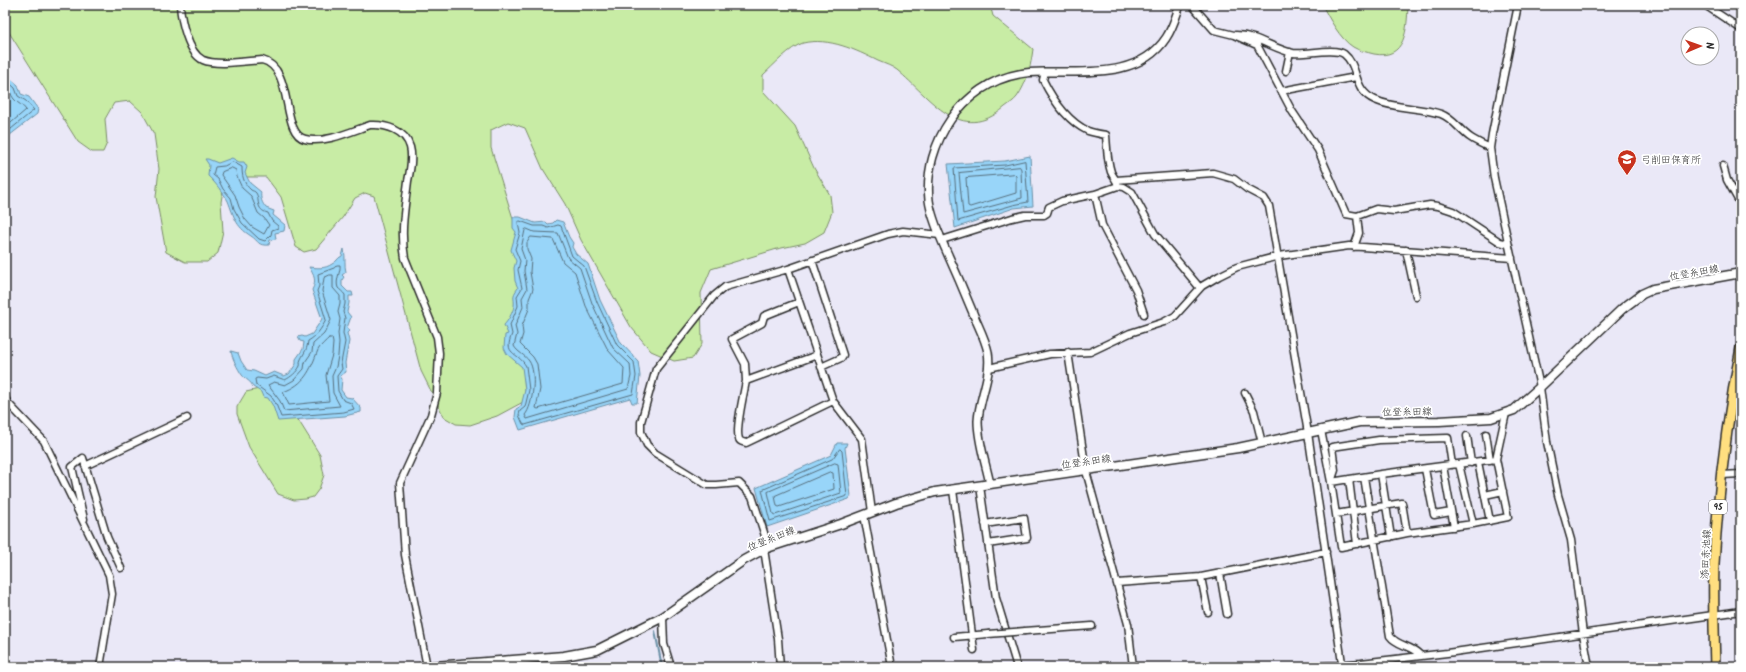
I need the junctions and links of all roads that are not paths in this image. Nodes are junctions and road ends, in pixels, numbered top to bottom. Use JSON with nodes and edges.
{"nodes":[{"id":1,"x":180,"y":5,"type":"edge"},
{"id":2,"x":1180,"y":5,"type":"edge"},
{"id":3,"x":1192,"y":5,"type":"edge"},
{"id":4,"x":1518,"y":5,"type":"edge"},
{"id":5,"x":1706,"y":5,"type":"edge"},
{"id":6,"x":1741,"y":29,"type":"edge"},
{"id":7,"x":1234,"y":35,"type":"junction"},
{"id":8,"x":1290,"y":52,"type":"junction"},
{"id":9,"x":1286,"y":71,"type":"dead end"},
{"id":10,"x":1045,"y":72,"type":"junction"},
{"id":11,"x":1356,"y":77,"type":"junction"},
{"id":12,"x":1281,"y":91,"type":"junction"},
{"id":13,"x":1490,"y":148,"type":"junction"},
{"id":14,"x":1723,"y":166,"type":"dead end"},
{"id":15,"x":1117,"y":183,"type":"junction"},
{"id":16,"x":1096,"y":194,"type":"junction"},
{"id":17,"x":1741,"y":205,"type":"edge"},
{"id":18,"x":1357,"y":216,"type":"junction"},
{"id":19,"x":941,"y":238,"type":"junction"},
{"id":20,"x":1508,"y":244,"type":"junction"},
{"id":21,"x":1354,"y":247,"type":"junction"},
{"id":22,"x":1406,"y":250,"type":"junction"},
{"id":23,"x":1279,"y":256,"type":"junction"},
{"id":24,"x":1512,"y":258,"type":"junction"},
{"id":25,"x":812,"y":260,"type":"junction"},
{"id":26,"x":788,"y":269,"type":"junction"},
{"id":27,"x":1741,"y":273,"type":"edge"},
{"id":28,"x":1200,"y":288,"type":"junction"},
{"id":29,"x":1416,"y":296,"type":"dead end"},
{"id":30,"x":799,"y":302,"type":"junction"},
{"id":31,"x":1144,"y":314,"type":"dead end"},
{"id":32,"x":1741,"y":348,"type":"edge"},
{"id":33,"x":1068,"y":352,"type":"junction"},
{"id":34,"x":817,"y":355,"type":"junction"},
{"id":35,"x":821,"y":367,"type":"junction"},
{"id":36,"x":989,"y":368,"type":"junction"},
{"id":37,"x":746,"y":381,"type":"junction"},
{"id":38,"x":1540,"y":387,"type":"junction"},
{"id":39,"x":1245,"y":393,"type":"dead end"},
{"id":40,"x":5,"y":397,"type":"edge"},
{"id":41,"x":833,"y":401,"type":"junction"},
{"id":42,"x":1506,"y":413,"type":"junction"},
{"id":43,"x":188,"y":418,"type":"dead end"},
{"id":44,"x":1321,"y":430,"type":"junction"},
{"id":45,"x":1308,"y":433,"type":"junction"},
{"id":46,"x":1486,"y":434,"type":"dead end"},
{"id":47,"x":1467,"y":436,"type":"dead end"},
{"id":48,"x":1262,"y":443,"type":"junction"},
{"id":49,"x":1493,"y":460,"type":"junction"},
{"id":50,"x":1478,"y":462,"type":"junction"},
{"id":51,"x":1471,"y":463,"type":"junction"},
{"id":52,"x":1459,"y":464,"type":"junction"},
{"id":53,"x":1452,"y":465,"type":"junction"},
{"id":54,"x":86,"y":466,"type":"junction"},
{"id":55,"x":1443,"y":466,"type":"junction"},
{"id":56,"x":1425,"y":469,"type":"junction"},
{"id":57,"x":1086,"y":471,"type":"junction"},
{"id":58,"x":1380,"y":474,"type":"junction"},
{"id":59,"x":1741,"y":474,"type":"edge"},
{"id":60,"x":1722,"y":475,"type":"junction"},
{"id":61,"x":1364,"y":477,"type":"junction"},
{"id":62,"x":1348,"y":479,"type":"junction"},
{"id":63,"x":1331,"y":482,"type":"junction"},
{"id":64,"x":990,"y":484,"type":"junction"},
{"id":65,"x":980,"y":486,"type":"junction"},
{"id":66,"x":953,"y":490,"type":"junction"},
{"id":67,"x":1503,"y":491,"type":"junction"},
{"id":68,"x":1485,"y":495,"type":"junction"},
{"id":69,"x":1386,"y":506,"type":"junction"},
{"id":70,"x":1370,"y":509,"type":"junction"},
{"id":71,"x":1353,"y":511,"type":"junction"},
{"id":72,"x":872,"y":512,"type":"junction"},
{"id":73,"x":1451,"y":512,"type":"junction"},
{"id":74,"x":1336,"y":514,"type":"junction"},
{"id":75,"x":864,"y":515,"type":"junction"},
{"id":76,"x":1490,"y":521,"type":"junction"},
{"id":77,"x":986,"y":524,"type":"junction"},
{"id":78,"x":1473,"y":524,"type":"junction"},
{"id":79,"x":1454,"y":527,"type":"junction"},
{"id":80,"x":86,"y":529,"type":"junction"},
{"id":81,"x":1407,"y":533,"type":"junction"},
{"id":82,"x":1391,"y":537,"type":"junction"},
{"id":83,"x":1375,"y":540,"type":"junction"},
{"id":84,"x":988,"y":544,"type":"junction"},
{"id":85,"x":1357,"y":544,"type":"junction"},
{"id":86,"x":766,"y":549,"type":"junction"},
{"id":87,"x":1326,"y":552,"type":"junction"},
{"id":88,"x":121,"y":568,"type":"dead end"},
{"id":89,"x":1220,"y":573,"type":"junction"},
{"id":90,"x":1202,"y":577,"type":"junction"},
{"id":91,"x":1117,"y":583,"type":"junction"},
{"id":92,"x":1741,"y":611,"type":"edge"},
{"id":93,"x":1208,"y":612,"type":"dead end"},
{"id":94,"x":1227,"y":614,"type":"dead end"},
{"id":95,"x":1714,"y":614,"type":"junction"},
{"id":96,"x":663,"y":617,"type":"junction"},
{"id":97,"x":1092,"y":626,"type":"dead end"},
{"id":98,"x":1583,"y":634,"type":"junction"},
{"id":99,"x":973,"y":636,"type":"junction"},
{"id":100,"x":954,"y":637,"type":"dead end"},
{"id":101,"x":974,"y":650,"type":"dead end"},
{"id":102,"x":1420,"y":655,"type":"junction"},
{"id":103,"x":1342,"y":663,"type":"junction"},
{"id":104,"x":1361,"y":665,"type":"edge"},
{"id":105,"x":100,"y":667,"type":"edge"},
{"id":106,"x":422,"y":667,"type":"edge"},
{"id":107,"x":427,"y":667,"type":"edge"},
{"id":108,"x":670,"y":667,"type":"edge"},
{"id":109,"x":780,"y":667,"type":"edge"},
{"id":110,"x":892,"y":667,"type":"edge"},
{"id":111,"x":1017,"y":667,"type":"edge"},
{"id":112,"x":1133,"y":667,"type":"edge"},
{"id":113,"x":1309,"y":667,"type":"edge"},
{"id":114,"x":1589,"y":667,"type":"edge"},
{"id":115,"x":1715,"y":667,"type":"edge"}],
"edges":[{"from":1,"to":107,"type":"street"},
{"from":2,"to":10,"type":"street"},
{"from":3,"to":7,"type":"street"},
{"from":4,"to":13,"type":"street"},
{"from":5,"to":6,"type":"street"},
{"from":7,"to":8,"type":"street"},
{"from":7,"to":12,"type":"street"},
{"from":8,"to":9,"type":"street"},
{"from":8,"to":11,"type":"street"},
{"from":10,"to":15,"type":"street"},
{"from":10,"to":19,"type":"street"},
{"from":11,"to":12,"type":"street"},
{"from":11,"to":13,"type":"street"},
{"from":12,"to":18,"type":"street"},
{"from":13,"to":20,"type":"street"},
{"from":14,"to":17,"type":"street"},
{"from":15,"to":16,"type":"street"},
{"from":15,"to":23,"type":"street"},
{"from":15,"to":28,"type":"street"},
{"from":16,"to":19,"type":"street"},
{"from":16,"to":31,"type":"street"},
{"from":18,"to":20,"type":"street"},
{"from":18,"to":21,"type":"street"},
{"from":19,"to":25,"type":"street"},
{"from":19,"to":36,"type":"street"},
{"from":20,"to":24,"type":"street"},
{"from":21,"to":22,"type":"street"},
{"from":21,"to":23,"type":"street"},
{"from":22,"to":24,"type":"street"},
{"from":22,"to":29,"type":"street"},
{"from":23,"to":28,"type":"street"},
{"from":23,"to":45,"type":"street"},
{"from":24,"to":38,"type":"street"},
{"from":25,"to":26,"type":"street"},
{"from":25,"to":35,"type":"street"},
{"from":26,"to":30,"type":"street"},
{"from":26,"to":86,"type":"street"},
{"from":27,"to":38,"type":"main road","name":"位登糸田線"},
{"from":28,"to":33,"type":"street"},
{"from":30,"to":34,"type":"street"},
{"from":30,"to":37,"type":"street"},
{"from":32,"to":60,"type":"main road","name":"添田赤池線","number":"95"},
{"from":33,"to":36,"type":"street"},
{"from":33,"to":57,"type":"street"},
{"from":34,"to":35,"type":"street"},
{"from":34,"to":37,"type":"street"},
{"from":35,"to":41,"type":"street"},
{"from":36,"to":64,"type":"street"},
{"from":37,"to":41,"type":"street"},
{"from":38,"to":42,"type":"main road","name":"位登糸田線"},
{"from":38,"to":98,"type":"street"},
{"from":39,"to":48,"type":"street"},
{"from":40,"to":80,"type":"street"},
{"from":41,"to":72,"type":"street"},
{"from":42,"to":44,"type":"main road","name":"位登糸田線"},
{"from":42,"to":49,"type":"street"},
{"from":43,"to":54,"type":"street"},
{"from":44,"to":45,"type":"main road","name":"位登糸田線"},
{"from":44,"to":63,"type":"street"},
{"from":45,"to":48,"type":"main road","name":"位登糸田線"},
{"from":45,"to":87,"type":"street"},
{"from":46,"to":49,"type":"street"},
{"from":47,"to":51,"type":"street"},
{"from":48,"to":57,"type":"main road","name":"位登糸田線"},
{"from":49,"to":50,"type":"street"},
{"from":49,"to":67,"type":"street"},
{"from":50,"to":51,"type":"street"},
{"from":50,"to":68,"type":"street"},
{"from":51,"to":52,"type":"street"},
{"from":52,"to":53,"type":"street"},
{"from":52,"to":78,"type":"street"},
{"from":53,"to":55,"type":"street"},
{"from":53,"to":63,"type":"street"},
{"from":54,"to":80,"type":"street"},
{"from":54,"to":88,"type":"street"},
{"from":55,"to":56,"type":"street"},
{"from":55,"to":73,"type":"street"},
{"from":56,"to":58,"type":"street"},
{"from":56,"to":73,"type":"street"},
{"from":57,"to":64,"type":"main road","name":"位登糸田線"},
{"from":57,"to":91,"type":"street"},
{"from":58,"to":61,"type":"street"},
{"from":58,"to":69,"type":"street"},
{"from":59,"to":60,"type":"street"},
{"from":60,"to":95,"type":"main road","name":"添田赤池線","number":"95"},
{"from":61,"to":62,"type":"street"},
{"from":61,"to":70,"type":"street"},
{"from":62,"to":63,"type":"street"},
{"from":62,"to":71,"type":"street"},
{"from":63,"to":74,"type":"street"},
{"from":64,"to":65,"type":"main road","name":"位登糸田線"},
{"from":65,"to":66,"type":"main road","name":"位登糸田線"},
{"from":65,"to":77,"type":"street"},
{"from":66,"to":72,"type":"main road","name":"位登糸田線"},
{"from":66,"to":99,"type":"street"},
{"from":67,"to":68,"type":"street"},
{"from":67,"to":76,"type":"street"},
{"from":68,"to":76,"type":"street"},
{"from":69,"to":70,"type":"street"},
{"from":69,"to":81,"type":"street"},
{"from":69,"to":82,"type":"street"},
{"from":70,"to":71,"type":"street"},
{"from":70,"to":83,"type":"street"},
{"from":71,"to":74,"type":"street"},
{"from":71,"to":85,"type":"street"},
{"from":72,"to":75,"type":"main road","name":"位登糸田線"},
{"from":73,"to":79,"type":"street"},
{"from":74,"to":85,"type":"street"},
{"from":75,"to":86,"type":"main road","name":"位登糸田線"},
{"from":75,"to":110,"type":"street"},
{"from":76,"to":78,"type":"street"},
{"from":77,"to":84,"type":"street"},
{"from":77,"to":84,"type":"street"},
{"from":78,"to":79,"type":"street"},
{"from":79,"to":81,"type":"street"},
{"from":80,"to":105,"type":"street"},
{"from":81,"to":82,"type":"street"},
{"from":82,"to":83,"type":"street"},
{"from":83,"to":85,"type":"street"},
{"from":83,"to":102,"type":"street"},
{"from":84,"to":111,"type":"street"},
{"from":86,"to":96,"type":"main road","name":"位登糸田線"},
{"from":86,"to":109,"type":"street"},
{"from":87,"to":89,"type":"street"},
{"from":87,"to":103,"type":"street"},
{"from":89,"to":90,"type":"street"},
{"from":89,"to":94,"type":"street"},
{"from":90,"to":91,"type":"street"},
{"from":90,"to":93,"type":"street"},
{"from":91,"to":112,"type":"street"},
{"from":92,"to":95,"type":"street"},
{"from":95,"to":98,"type":"street"},
{"from":95,"to":115,"type":"main road","name":"添田赤池線","number":"95"},
{"from":96,"to":107,"type":"main road","name":"位登糸田線"},
{"from":96,"to":108,"type":"street"},
{"from":97,"to":99,"type":"street","bridge":true},
{"from":98,"to":102,"type":"street"},
{"from":98,"to":114,"type":"street"},
{"from":99,"to":100,"type":"street"},
{"from":99,"to":101,"type":"street"},
{"from":102,"to":104,"type":"street"},
{"from":103,"to":104,"type":"street"},
{"from":103,"to":113,"type":"street"},
{"from":106,"to":107,"type":"main road","name":"位登糸田線"}]}
